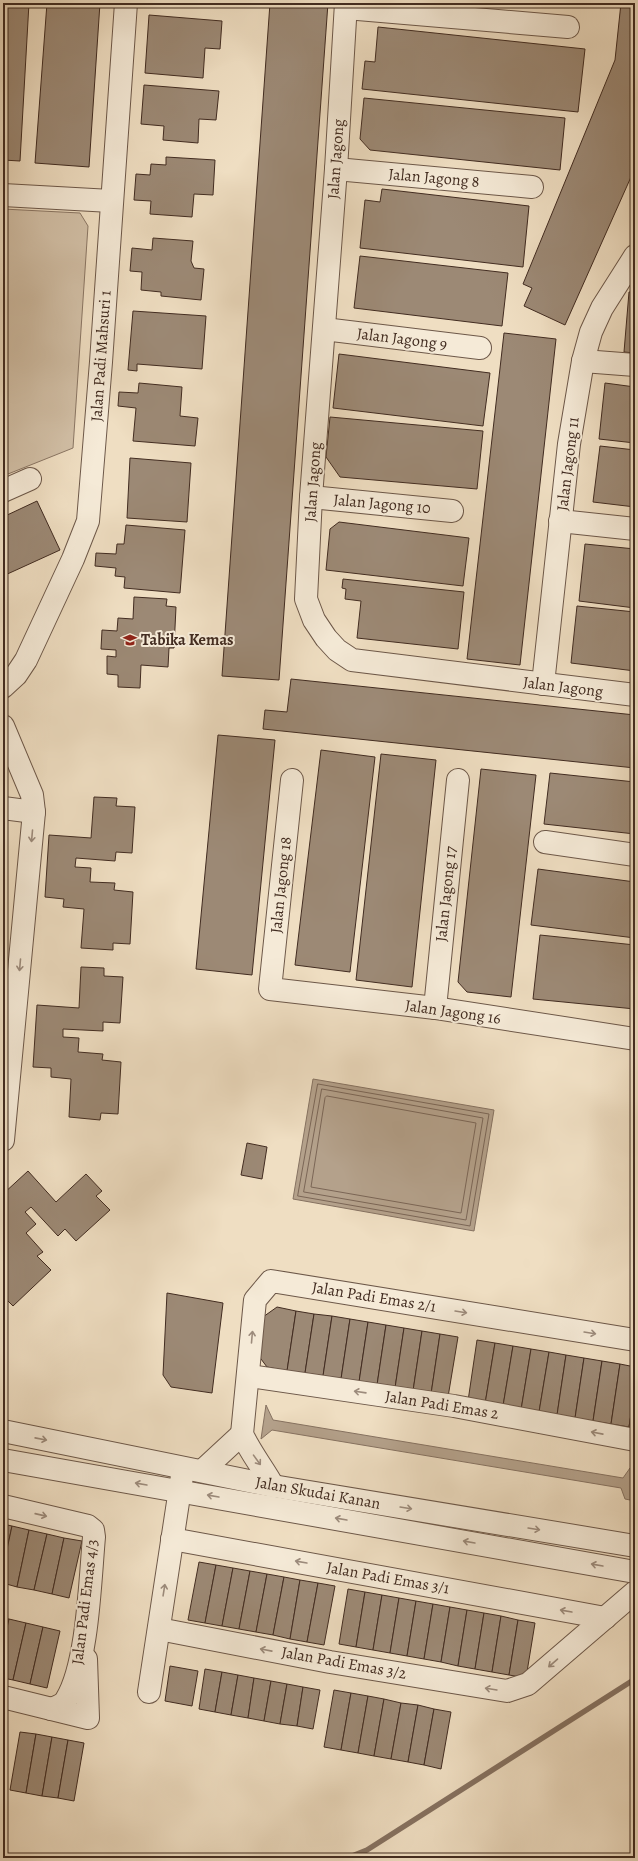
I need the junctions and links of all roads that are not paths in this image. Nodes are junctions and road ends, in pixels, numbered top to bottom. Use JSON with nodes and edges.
{"nodes":[{"id":1,"x":126,"y":3,"type":"edge"},
{"id":2,"x":346,"y":5,"type":"edge"},
{"id":3,"x":568,"y":27,"type":"dead end"},
{"id":4,"x":336,"y":169,"type":"junction"},
{"id":5,"x":532,"y":187,"type":"dead end"},
{"id":6,"x":3,"y":195,"type":"edge"},
{"id":7,"x":112,"y":201,"type":"junction"},
{"id":8,"x":635,"y":256,"type":"edge"},
{"id":9,"x":324,"y":329,"type":"junction"},
{"id":10,"x":480,"y":348,"type":"dead end"},
{"id":11,"x":583,"y":361,"type":"junction"},
{"id":12,"x":635,"y":366,"type":"edge"},
{"id":13,"x":30,"y":479,"type":"dead end"},
{"id":14,"x":3,"y":491,"type":"edge"},
{"id":15,"x":311,"y":497,"type":"junction"},
{"id":16,"x":452,"y":511,"type":"dead end"},
{"id":17,"x":560,"y":521,"type":"junction"},
{"id":18,"x":635,"y":529,"type":"edge"},
{"id":19,"x":543,"y":684,"type":"junction"},
{"id":20,"x":3,"y":687,"type":"edge"},
{"id":21,"x":635,"y":696,"type":"edge"},
{"id":22,"x":3,"y":726,"type":"edge"},
{"id":23,"x":292,"y":780,"type":"dead end"},
{"id":24,"x":458,"y":780,"type":"dead end"},
{"id":25,"x":3,"y":808,"type":"edge"},
{"id":26,"x":34,"y":812,"type":"junction"},
{"id":27,"x":545,"y":842,"type":"dead end"},
{"id":28,"x":635,"y":855,"type":"edge"},
{"id":29,"x":270,"y":989,"type":"joint"},
{"id":30,"x":435,"y":1008,"type":"junction"},
{"id":31,"x":635,"y":1039,"type":"edge"},
{"id":32,"x":3,"y":1140,"type":"edge"},
{"id":33,"x":635,"y":1340,"type":"edge"},
{"id":34,"x":249,"y":1376,"type":"junction"},
{"id":35,"x":3,"y":1431,"type":"edge"},
{"id":36,"x":242,"y":1434,"type":"junction"},
{"id":37,"x":635,"y":1440,"type":"edge"},
{"id":38,"x":3,"y":1460,"type":"edge"},
{"id":39,"x":193,"y":1469,"type":"junction"},
{"id":40,"x":273,"y":1486,"type":"junction"},
{"id":41,"x":180,"y":1490,"type":"junction"},
{"id":42,"x":3,"y":1506,"type":"edge"},
{"id":43,"x":172,"y":1539,"type":"junction"},
{"id":44,"x":635,"y":1545,"type":"edge"},
{"id":45,"x":635,"y":1572,"type":"edge"},
{"id":46,"x":635,"y":1592,"type":"edge"},
{"id":47,"x":605,"y":1618,"type":"junction"},
{"id":48,"x":86,"y":1620,"type":"junction"},
{"id":49,"x":159,"y":1629,"type":"junction"},
{"id":50,"x":149,"y":1692,"type":"dead end"},
{"id":51,"x":3,"y":1697,"type":"edge"},
{"id":52,"x":51,"y":1709,"type":"junction"}],
"edges":[{"from":1,"to":7,"type":"street","name":"Jalan Padi Mahsuri 1"},
{"from":2,"to":3,"type":"street"},
{"from":2,"to":4,"type":"street","name":"Jalan Jagong"},
{"from":4,"to":5,"type":"street","name":"Jalan Jagong 8"},
{"from":4,"to":9,"type":"street","name":"Jalan Jagong"},
{"from":6,"to":7,"type":"street"},
{"from":7,"to":20,"type":"street","name":"Jalan Padi Mahsuri 1"},
{"from":8,"to":11,"type":"street","name":"Jalan Jagong 11"},
{"from":9,"to":10,"type":"street","name":"Jalan Jagong 9"},
{"from":9,"to":15,"type":"street","name":"Jalan Jagong"},
{"from":11,"to":12,"type":"street"},
{"from":11,"to":17,"type":"street","name":"Jalan Jagong 11"},
{"from":13,"to":14,"type":"street"},
{"from":15,"to":16,"type":"street","name":"Jalan Jagong 10"},
{"from":15,"to":19,"type":"street","name":"Jalan Jagong"},
{"from":17,"to":18,"type":"street"},
{"from":17,"to":19,"type":"street","name":"Jalan Jagong 11"},
{"from":19,"to":21,"type":"street","name":"Jalan Jagong"},
{"from":22,"to":26,"type":"street"},
{"from":23,"to":29,"type":"street","name":"Jalan Jagong 18"},
{"from":24,"to":30,"type":"street","name":"Jalan Jagong 17"},
{"from":25,"to":26,"type":"street"},
{"from":26,"to":32,"type":"street","one_way":true},
{"from":27,"to":28,"type":"street"},
{"from":29,"to":30,"type":"street","name":"Jalan Jagong 16"},
{"from":30,"to":31,"type":"street","name":"Jalan Jagong 16"},
{"from":34,"to":33,"type":"street","name":"Jalan Padi Emas 2/1","one_way":true},
{"from":34,"to":36,"type":"street","name":"Jalan Padi Emas 2/1"},
{"from":37,"to":34,"type":"street","name":"Jalan Padi Emas 2","one_way":true},
{"from":35,"to":39,"type":"street","name":"Jalan Skudai Kanan","one_way":true},
{"from":36,"to":39,"type":"street"},
{"from":36,"to":40,"type":"street","one_way":true},
{"from":41,"to":38,"type":"street","name":"Jalan Skudai Kanan","one_way":true},
{"from":39,"to":40,"type":"street","name":"Jalan Skudai Kanan"},
{"from":39,"to":41,"type":"street"},
{"from":40,"to":44,"type":"street","name":"Jalan Skudai Kanan","one_way":true},
{"from":41,"to":43,"type":"street"},
{"from":45,"to":41,"type":"street","name":"Jalan Skudai Kanan","one_way":true},
{"from":42,"to":48,"type":"street","name":"Jalan Padi Emas 4/3","one_way":true},
{"from":47,"to":43,"type":"street","name":"Jalan Padi Emas 3/1","one_way":true},
{"from":49,"to":43,"type":"street","one_way":true},
{"from":46,"to":47,"type":"street"},
{"from":47,"to":49,"type":"street","name":"Jalan Padi Emas 3/2","one_way":true},
{"from":48,"to":52,"type":"street","name":"Jalan Padi Emas 4/3"},
{"from":48,"to":52,"type":"street"},
{"from":49,"to":50,"type":"street"},
{"from":51,"to":52,"type":"street"}]}
